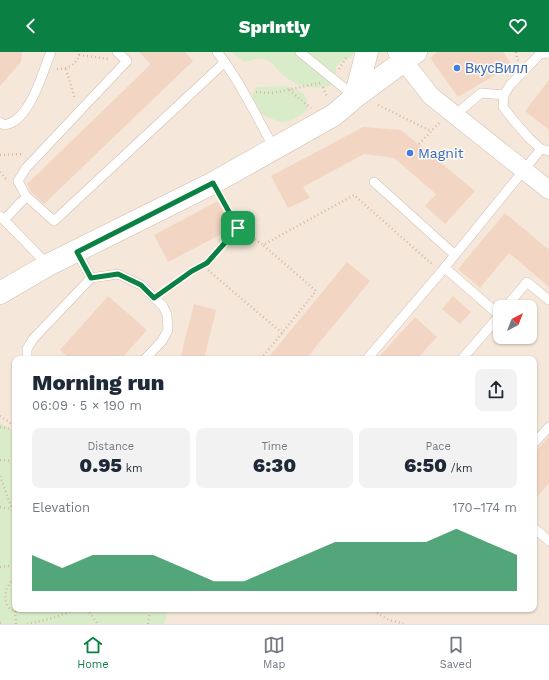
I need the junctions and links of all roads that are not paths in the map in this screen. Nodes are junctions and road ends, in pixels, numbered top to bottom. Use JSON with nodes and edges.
{"nodes":[{"id":1,"x":51,"y":52,"type":"edge"},
{"id":2,"x":117,"y":52,"type":"edge"},
{"id":3,"x":217,"y":52,"type":"edge"},
{"id":4,"x":300,"y":52,"type":"edge"},
{"id":5,"x":367,"y":52,"type":"edge"},
{"id":6,"x":549,"y":53,"type":"edge"},
{"id":7,"x":407,"y":54,"type":"edge"},
{"id":8,"x":225,"y":62,"type":"junction"},
{"id":9,"x":504,"y":94,"type":"junction"},
{"id":10,"x":355,"y":97,"type":"junction"},
{"id":11,"x":449,"y":116,"type":"junction"},
{"id":12,"x":0,"y":122,"type":"edge"},
{"id":13,"x":274,"y":148,"type":"junction"},
{"id":14,"x":545,"y":150,"type":"edge"},
{"id":15,"x":524,"y":170,"type":"junction"},
{"id":16,"x":374,"y":182,"type":"dead end"},
{"id":17,"x":549,"y":190,"type":"edge"},
{"id":18,"x":22,"y":201,"type":"dead end"},
{"id":19,"x":2,"y":218,"type":"edge"},
{"id":20,"x":77,"y":252,"type":"junction"},
{"id":21,"x":455,"y":255,"type":"junction"},
{"id":22,"x":48,"y":266,"type":"junction"},
{"id":23,"x":443,"y":270,"type":"junction"},
{"id":24,"x":91,"y":278,"type":"junction"},
{"id":25,"x":0,"y":293,"type":"edge"},
{"id":26,"x":512,"y":300,"type":"edge"},
{"id":27,"x":549,"y":300,"type":"edge"},
{"id":28,"x":493,"y":309,"type":"edge"},
{"id":29,"x":493,"y":323,"type":"edge"},
{"id":30,"x":26,"y":356,"type":"edge"},
{"id":31,"x":148,"y":356,"type":"edge"},
{"id":32,"x":370,"y":356,"type":"edge"},
{"id":33,"x":465,"y":356,"type":"edge"},
{"id":34,"x":549,"y":427,"type":"edge"},
{"id":35,"x":537,"y":440,"type":"edge"},
{"id":36,"x":537,"y":531,"type":"edge"},
{"id":37,"x":549,"y":541,"type":"edge"}],
"edges":[{"from":1,"to":12,"type":"lane"},
{"from":2,"to":8,"type":"lane"},
{"from":3,"to":8,"type":"lane"},
{"from":4,"to":10,"type":"lane"},
{"from":5,"to":10,"type":"street"},
{"from":6,"to":9,"type":"lane"},
{"from":7,"to":10,"type":"street"},
{"from":7,"to":11,"type":"street"},
{"from":8,"to":13,"type":"lane"},
{"from":9,"to":11,"type":"lane"},
{"from":9,"to":14,"type":"lane"},
{"from":10,"to":13,"type":"street"},
{"from":11,"to":15,"type":"street"},
{"from":13,"to":20,"type":"street"},
{"from":14,"to":15,"type":"lane"},
{"from":15,"to":17,"type":"street"},
{"from":15,"to":21,"type":"lane"},
{"from":16,"to":21,"type":"lane"},
{"from":18,"to":19,"type":"lane"},
{"from":19,"to":22,"type":"lane"},
{"from":20,"to":22,"type":"street"},
{"from":20,"to":24,"type":"lane"},
{"from":21,"to":23,"type":"lane"},
{"from":22,"to":25,"type":"street"},
{"from":23,"to":28,"type":"lane"},
{"from":23,"to":32,"type":"lane"},
{"from":24,"to":30,"type":"lane"},
{"from":24,"to":31,"type":"lane"},
{"from":26,"to":27,"type":"lane"},
{"from":29,"to":33,"type":"lane"},
{"from":34,"to":35,"type":"lane"},
{"from":36,"to":37,"type":"lane"}]}
